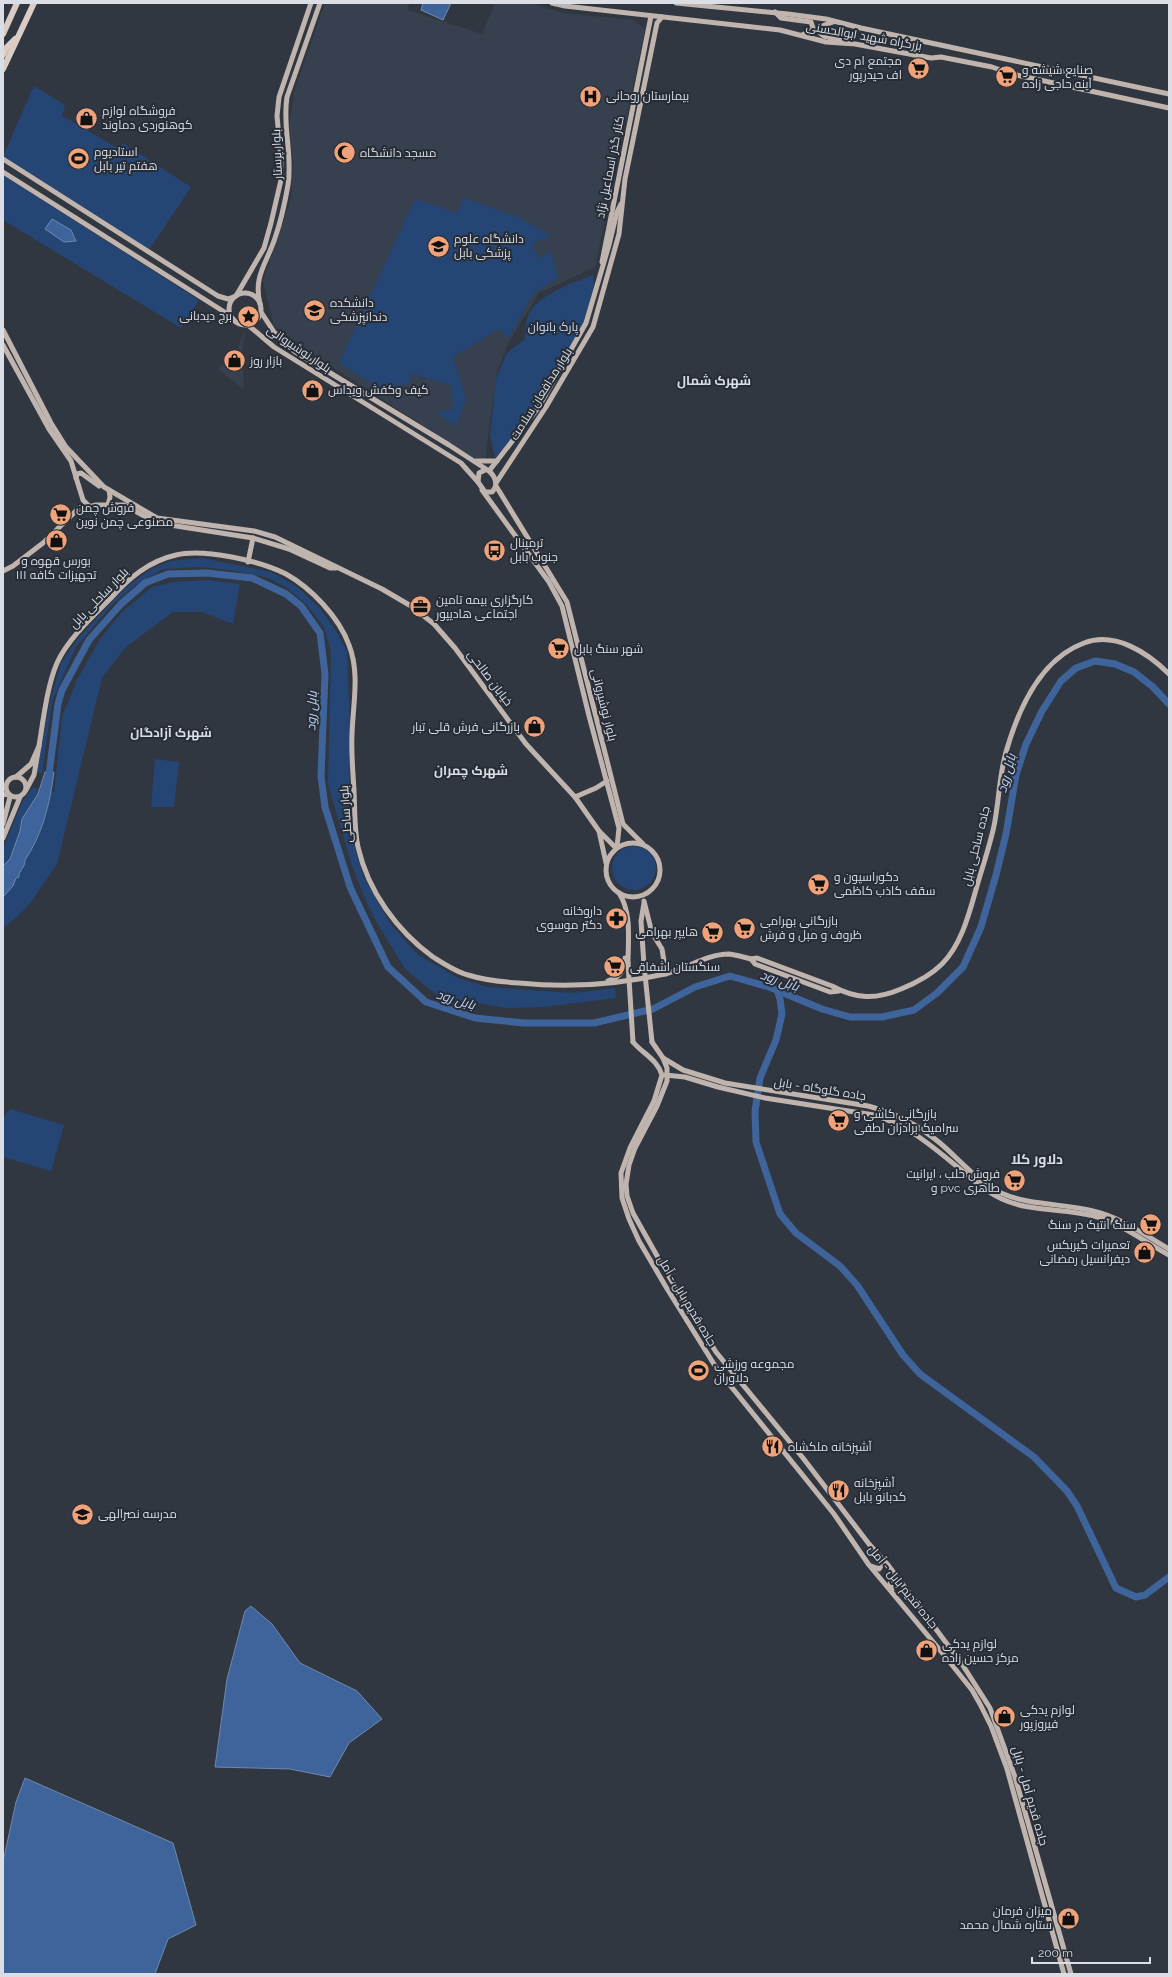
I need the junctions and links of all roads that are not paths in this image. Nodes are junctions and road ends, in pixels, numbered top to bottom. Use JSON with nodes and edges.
{"nodes":[{"id":1,"x":17,"y":3,"type":"edge"},
{"id":2,"x":34,"y":3,"type":"edge"},
{"id":3,"x":311,"y":3,"type":"edge"},
{"id":4,"x":320,"y":3,"type":"edge"},
{"id":5,"x":552,"y":3,"type":"edge"},
{"id":6,"x":676,"y":3,"type":"edge"},
{"id":7,"x":775,"y":12,"type":"junction"},
{"id":8,"x":640,"y":14,"type":"junction"},
{"id":9,"x":651,"y":16,"type":"junction"},
{"id":10,"x":662,"y":17,"type":"junction"},
{"id":11,"x":836,"y":22,"type":"junction"},
{"id":12,"x":657,"y":23,"type":"junction"},
{"id":13,"x":3,"y":34,"type":"edge"},
{"id":14,"x":801,"y":35,"type":"junction"},
{"id":15,"x":18,"y":36,"type":"junction"},
{"id":16,"x":858,"y":44,"type":"junction"},
{"id":17,"x":3,"y":55,"type":"edge"},
{"id":18,"x":991,"y":56,"type":"junction"},
{"id":19,"x":989,"y":67,"type":"junction"},
{"id":20,"x":3,"y":69,"type":"edge"},
{"id":21,"x":1169,"y":94,"type":"edge"},
{"id":22,"x":1169,"y":108,"type":"edge"},
{"id":23,"x":3,"y":159,"type":"edge"},
{"id":24,"x":3,"y":172,"type":"edge"},
{"id":25,"x":621,"y":204,"type":"junction"},
{"id":26,"x":600,"y":275,"type":"junction"},
{"id":27,"x":236,"y":296,"type":"junction"},
{"id":28,"x":260,"y":304,"type":"junction"},
{"id":29,"x":261,"y":312,"type":"junction"},
{"id":30,"x":234,"y":320,"type":"junction"},
{"id":31,"x":248,"y":325,"type":"junction"},
{"id":32,"x":3,"y":330,"type":"edge"},
{"id":33,"x":274,"y":332,"type":"junction"},
{"id":34,"x":266,"y":340,"type":"junction"},
{"id":35,"x":3,"y":345,"type":"edge"},
{"id":36,"x":505,"y":450,"type":"junction"},
{"id":37,"x":466,"y":456,"type":"junction"},
{"id":38,"x":74,"y":460,"type":"junction"},
{"id":39,"x":474,"y":461,"type":"junction"},
{"id":40,"x":497,"y":461,"type":"junction"},
{"id":41,"x":509,"y":462,"type":"junction"},
{"id":42,"x":461,"y":463,"type":"junction"},
{"id":43,"x":487,"y":471,"type":"junction"},
{"id":44,"x":76,"y":478,"type":"junction"},
{"id":45,"x":478,"y":482,"type":"junction"},
{"id":46,"x":496,"y":485,"type":"junction"},
{"id":47,"x":106,"y":489,"type":"junction"},
{"id":48,"x":482,"y":490,"type":"junction"},
{"id":49,"x":121,"y":498,"type":"junction"},
{"id":50,"x":83,"y":500,"type":"junction"},
{"id":51,"x":108,"y":505,"type":"junction"},
{"id":52,"x":116,"y":505,"type":"junction"},
{"id":53,"x":89,"y":506,"type":"junction"},
{"id":54,"x":77,"y":510,"type":"junction"},
{"id":55,"x":253,"y":538,"type":"junction"},
{"id":56,"x":248,"y":562,"type":"junction"},
{"id":57,"x":337,"y":568,"type":"junction"},
{"id":58,"x":3,"y":571,"type":"edge"},
{"id":59,"x":1169,"y":674,"type":"edge"},
{"id":60,"x":38,"y":746,"type":"junction"},
{"id":61,"x":16,"y":777,"type":"junction"},
{"id":62,"x":9,"y":781,"type":"junction"},
{"id":63,"x":607,"y":781,"type":"junction"},
{"id":64,"x":3,"y":784,"type":"edge"},
{"id":65,"x":26,"y":790,"type":"junction"},
{"id":66,"x":3,"y":795,"type":"edge"},
{"id":67,"x":9,"y":795,"type":"junction"},
{"id":68,"x":20,"y":797,"type":"junction"},
{"id":69,"x":575,"y":797,"type":"junction"},
{"id":70,"x":3,"y":824,"type":"edge"},
{"id":71,"x":599,"y":831,"type":"junction"},
{"id":72,"x":618,"y":835,"type":"junction"},
{"id":73,"x":3,"y":838,"type":"edge"},
{"id":74,"x":611,"y":841,"type":"junction"},
{"id":75,"x":643,"y":844,"type":"junction"},
{"id":76,"x":617,"y":848,"type":"junction"},
{"id":77,"x":606,"y":864,"type":"junction"},
{"id":78,"x":618,"y":893,"type":"junction"},
{"id":79,"x":648,"y":893,"type":"junction"},
{"id":80,"x":644,"y":901,"type":"junction"},
{"id":81,"x":628,"y":936,"type":"junction"},
{"id":82,"x":752,"y":959,"type":"joint"},
{"id":83,"x":666,"y":974,"type":"junction"},
{"id":84,"x":596,"y":986,"type":"junction"},
{"id":85,"x":663,"y":1058,"type":"junction"},
{"id":86,"x":665,"y":1075,"type":"junction"},
{"id":87,"x":808,"y":1096,"type":"junction"},
{"id":88,"x":807,"y":1103,"type":"junction"},
{"id":89,"x":1169,"y":1249,"type":"edge"},
{"id":90,"x":1169,"y":1255,"type":"edge"},
{"id":91,"x":869,"y":1544,"type":"junction"},
{"id":92,"x":869,"y":1564,"type":"junction"},
{"id":93,"x":902,"y":1584,"type":"junction"},
{"id":94,"x":905,"y":1608,"type":"junction"},
{"id":95,"x":1064,"y":1974,"type":"edge"},
{"id":96,"x":1071,"y":1974,"type":"edge"}],
"edges":[{"from":1,"to":13,"type":"highway"},
{"from":2,"to":15,"type":"highway"},
{"from":3,"to":27,"type":"main road","name":"بلوار پرستار"},
{"from":4,"to":28,"type":"main road","name":"بلوار پرستار"},
{"from":5,"to":8,"type":"main road","name":"بزرگراه شهید ابوالحسنی"},
{"from":6,"to":7,"type":"main road","name":"بزرگراه شهید ابوالحسنی"},
{"from":7,"to":11,"type":"main road","name":"بزرگراه شهید ابوالحسنی"},
{"from":7,"to":14,"type":"main road"},
{"from":8,"to":9,"type":"main road"},
{"from":8,"to":10,"type":"main road","name":"بزرگراه شهید ابوالحسنی"},
{"from":9,"to":12,"type":"main road"},
{"from":9,"to":26,"type":"main road","name":"کنار گذر اسماعیل نژاد"},
{"from":10,"to":12,"type":"main road"},
{"from":10,"to":14,"type":"main road","name":"بزرگراه شهید ابوالحسنی"},
{"from":11,"to":16,"type":"main road"},
{"from":11,"to":18,"type":"main road","name":"بزرگراه شهید ابوالحسنی"},
{"from":12,"to":25,"type":"main road"},
{"from":14,"to":16,"type":"main road","name":"بزرگراه شهید ابوالحسنی"},
{"from":15,"to":17,"type":"highway"},
{"from":15,"to":20,"type":"highway"},
{"from":16,"to":19,"type":"main road","name":"بزرگراه شهید ابوالحسنی"},
{"from":18,"to":19,"type":"main road"},
{"from":18,"to":21,"type":"main road","name":"بزرگراه شهید ابوالحسنی"},
{"from":19,"to":22,"type":"main road","name":"بزرگراه شهید ابوالحسنی"},
{"from":23,"to":27,"type":"main road"},
{"from":24,"to":30,"type":"main road"},
{"from":25,"to":26,"type":"main road"},
{"from":25,"to":41,"type":"main road","name":"بلوار مدافعان سلامت"},
{"from":26,"to":36,"type":"main road","name":"بلوار مدافعان سلامت"},
{"from":27,"to":28,"type":"main road"},
{"from":27,"to":30,"type":"main road"},
{"from":28,"to":29,"type":"main road"},
{"from":29,"to":31,"type":"main road"},
{"from":29,"to":33,"type":"main road","name":"بلوار نوشیروانی"},
{"from":30,"to":31,"type":"main road"},
{"from":31,"to":34,"type":"main road","name":"بلوار نوشیروانی"},
{"from":32,"to":38,"type":"main road","name":"خيابان صالحی"},
{"from":33,"to":34,"type":"main road"},
{"from":33,"to":37,"type":"main road","name":"بلوار نوشیروانی"},
{"from":34,"to":42,"type":"main road","name":"بلوار نوشیروانی"},
{"from":35,"to":38,"type":"main road","name":"خيابان صالحی"},
{"from":36,"to":40,"type":"main road","name":"بلوار مدافعان سلامت"},
{"from":36,"to":41,"type":"main road"},
{"from":37,"to":39,"type":"main road","name":"بلوار نوشیروانی"},
{"from":37,"to":42,"type":"main road"},
{"from":38,"to":44,"type":"main road","name":"خيابان صالحی"},
{"from":38,"to":47,"type":"main road","name":"خيابان صالحی"},
{"from":39,"to":40,"type":"main road"},
{"from":39,"to":43,"type":"main road","name":"بلوار نوشیروانی"},
{"from":40,"to":43,"type":"main road","name":"بلوار مدافعان سلامت"},
{"from":41,"to":46,"type":"main road","name":"بلوار مدافعان سلامت"},
{"from":42,"to":45,"type":"main road","name":"بلوار نوشیروانی"},
{"from":43,"to":45,"type":"main road"},
{"from":43,"to":46,"type":"main road"},
{"from":44,"to":47,"type":"main road"},
{"from":44,"to":50,"type":"main road","name":"خيابان صالحی"},
{"from":45,"to":48,"type":"main road"},
{"from":46,"to":48,"type":"main road"},
{"from":46,"to":75,"type":"main road","name":"بلوار نوشیروانی"},
{"from":47,"to":49,"type":"main road","name":"خيابان صالحی"},
{"from":47,"to":51,"type":"main road"},
{"from":48,"to":63,"type":"main road","name":"بلوار نوشیروانی"},
{"from":49,"to":52,"type":"main road"},
{"from":49,"to":57,"type":"main road","name":"خيابان صالحی"},
{"from":50,"to":53,"type":"main road","name":"خيابان صالحی"},
{"from":50,"to":54,"type":"main road"},
{"from":51,"to":52,"type":"main road","name":"خيابان صالحی"},
{"from":51,"to":53,"type":"main road","name":"خيابان صالحی"},
{"from":52,"to":55,"type":"main road","name":"خيابان صالحی"},
{"from":53,"to":54,"type":"main road","name":"خيابان صالحی"},
{"from":54,"to":58,"type":"main road"},
{"from":55,"to":56,"type":"main road"},
{"from":55,"to":57,"type":"main road","name":"خيابان صالحی"},
{"from":56,"to":60,"type":"main road","name":"بلوار ساحلی بابل"},
{"from":56,"to":84,"type":"main road","name":"بلوار ساحلی"},
{"from":57,"to":69,"type":"main road","name":"خيابان صالحی"},
{"from":59,"to":82,"type":"main road","name":"جاده ساحلی بابل"},
{"from":60,"to":61,"type":"main road"},
{"from":60,"to":65,"type":"main road"},
{"from":61,"to":62,"type":"main road"},
{"from":61,"to":65,"type":"main road"},
{"from":62,"to":64,"type":"main road"},
{"from":62,"to":67,"type":"main road"},
{"from":63,"to":69,"type":"main road"},
{"from":63,"to":72,"type":"main road","name":"بلوار نوشیروانی"},
{"from":65,"to":68,"type":"main road"},
{"from":66,"to":67,"type":"main road"},
{"from":67,"to":68,"type":"main road"},
{"from":67,"to":70,"type":"main road"},
{"from":68,"to":73,"type":"main road"},
{"from":69,"to":71,"type":"main road","name":"خيابان صالحی"},
{"from":71,"to":74,"type":"main road"},
{"from":71,"to":77,"type":"main road"},
{"from":72,"to":74,"type":"main road"},
{"from":72,"to":76,"type":"main road","name":"بلوار نوشیروانی"},
{"from":74,"to":76,"type":"main road"},
{"from":75,"to":76,"type":"main road"},
{"from":75,"to":79,"type":"main road"},
{"from":76,"to":77,"type":"main road"},
{"from":77,"to":78,"type":"main road"},
{"from":78,"to":79,"type":"main road"},
{"from":78,"to":81,"type":"main road"},
{"from":79,"to":80,"type":"main road"},
{"from":80,"to":83,"type":"main road"},
{"from":80,"to":85,"type":"main road","bridge":true},
{"from":81,"to":84,"type":"main road"},
{"from":81,"to":86,"type":"main road","bridge":true},
{"from":82,"to":83,"type":"main road","name":"بلوار ساحلی"},
{"from":83,"to":84,"type":"main road","name":"بلوار ساحلی"},
{"from":85,"to":86,"type":"main road"},
{"from":85,"to":87,"type":"main road","name":"جاده گلوگاه - بابل"},
{"from":86,"to":88,"type":"main road"},
{"from":86,"to":91,"type":"main road","name":"جاده قدیم آمل - بابل"},
{"from":86,"to":92,"type":"main road","name":"جاده قدیم بابل - آمل"},
{"from":87,"to":88,"type":"main road"},
{"from":87,"to":89,"type":"main road","name":"جاده گلوگاه - بابل"},
{"from":88,"to":90,"type":"main road"},
{"from":91,"to":92,"type":"main road"},
{"from":91,"to":93,"type":"main road","name":"جاده قدیم آمل - بابل"},
{"from":92,"to":94,"type":"main road","name":"جاده قدیم بابل - آمل"},
{"from":93,"to":94,"type":"main road"},
{"from":93,"to":96,"type":"main road","name":"جاده قدیم آمل - بابل"},
{"from":94,"to":95,"type":"main road","name":"جاده قدیم بابل - آمل"}]}
